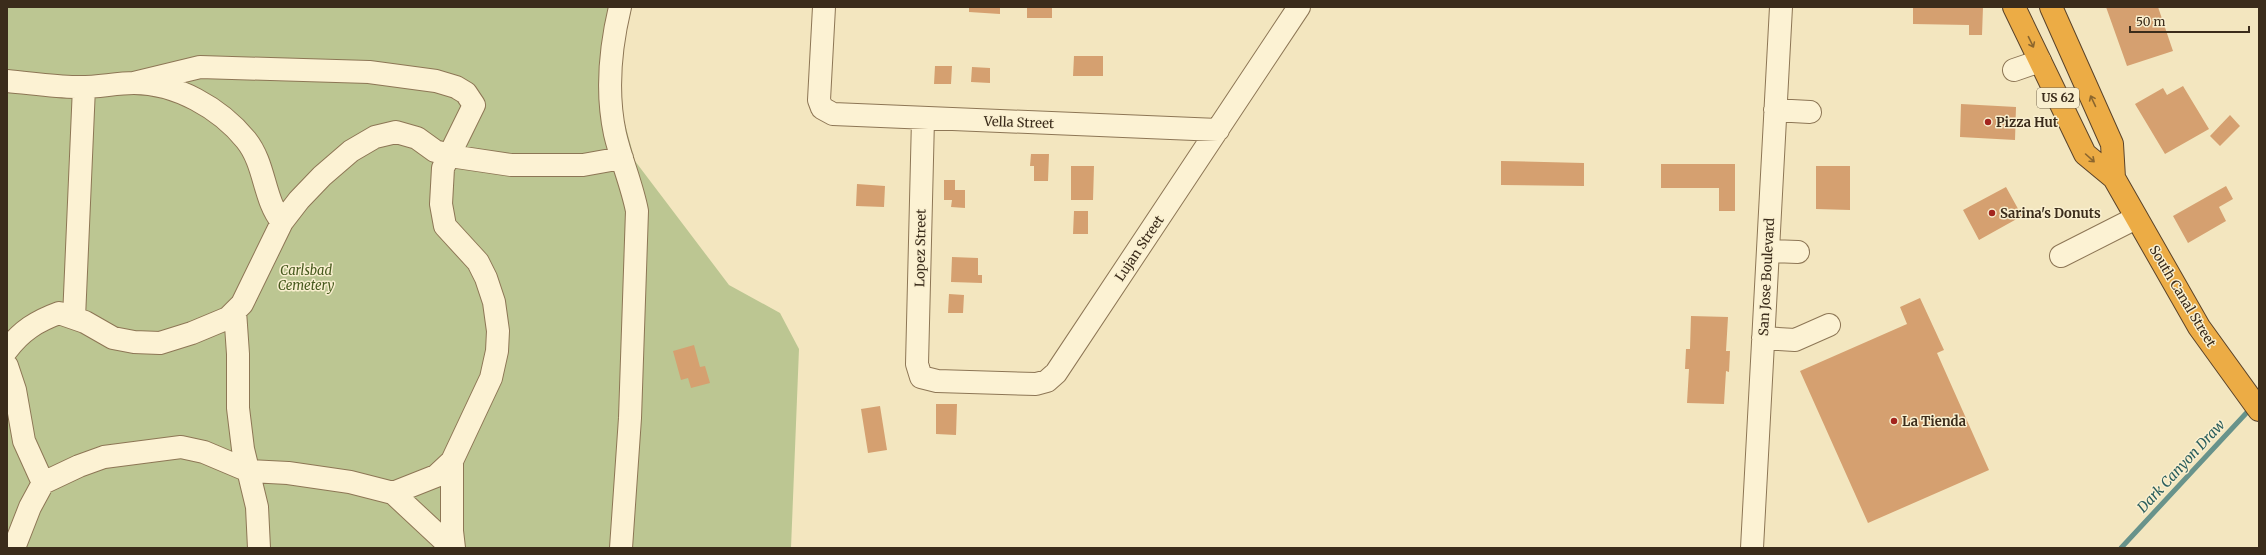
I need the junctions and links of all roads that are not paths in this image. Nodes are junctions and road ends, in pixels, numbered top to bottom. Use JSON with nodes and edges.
{"nodes":[{"id":1,"x":620,"y":7,"type":"edge"},
{"id":2,"x":824,"y":7,"type":"edge"},
{"id":3,"x":1299,"y":7,"type":"edge"},
{"id":4,"x":1781,"y":7,"type":"edge"},
{"id":5,"x":2014,"y":7,"type":"edge"},
{"id":6,"x":2051,"y":7,"type":"edge"},
{"id":7,"x":2040,"y":61,"type":"junction"},
{"id":8,"x":2014,"y":70,"type":"dead end"},
{"id":9,"x":7,"y":81,"type":"edge"},
{"id":10,"x":134,"y":83,"type":"junction"},
{"id":11,"x":84,"y":87,"type":"junction"},
{"id":12,"x":1775,"y":110,"type":"junction"},
{"id":13,"x":1810,"y":112,"type":"dead end"},
{"id":14,"x":923,"y":119,"type":"junction"},
{"id":15,"x":1218,"y":130,"type":"junction"},
{"id":16,"x":448,"y":155,"type":"junction"},
{"id":17,"x":622,"y":158,"type":"junction"},
{"id":18,"x":2114,"y":178,"type":"junction"},
{"id":19,"x":2136,"y":218,"type":"junction"},
{"id":20,"x":282,"y":222,"type":"junction"},
{"id":21,"x":1768,"y":251,"type":"junction"},
{"id":22,"x":1798,"y":252,"type":"dead end"},
{"id":23,"x":2061,"y":256,"type":"dead end"},
{"id":24,"x":235,"y":311,"type":"junction"},
{"id":25,"x":74,"y":318,"type":"junction"},
{"id":26,"x":1829,"y":325,"type":"dead end"},
{"id":27,"x":1763,"y":338,"type":"junction"},
{"id":28,"x":7,"y":350,"type":"edge"},
{"id":29,"x":7,"y":366,"type":"edge"},
{"id":30,"x":921,"y":377,"type":"joint"},
{"id":31,"x":2259,"y":410,"type":"edge"},
{"id":32,"x":452,"y":461,"type":"junction"},
{"id":33,"x":249,"y":471,"type":"junction"},
{"id":34,"x":43,"y":483,"type":"junction"},
{"id":35,"x":393,"y":493,"type":"junction"},
{"id":36,"x":14,"y":548,"type":"edge"},
{"id":37,"x":259,"y":548,"type":"edge"},
{"id":38,"x":453,"y":548,"type":"edge"},
{"id":39,"x":621,"y":548,"type":"edge"},
{"id":40,"x":1752,"y":548,"type":"edge"}],
"edges":[{"from":1,"to":17,"type":"street"},
{"from":2,"to":14,"type":"street","name":"Vella Street"},
{"from":3,"to":15,"type":"street","name":"Lujan Street"},
{"from":4,"to":12,"type":"street","name":"San Jose Boulevard"},
{"from":5,"to":7,"type":"highway","name":"South Canal Street","number":"US 62","one_way":true},
{"from":18,"to":6,"type":"highway","name":"South Canal Street","number":"US 62","one_way":true},
{"from":7,"to":8,"type":"street"},
{"from":7,"to":18,"type":"highway","name":"South Canal Street","number":"US 62","one_way":true},
{"from":9,"to":11,"type":"street"},
{"from":10,"to":11,"type":"street"},
{"from":10,"to":16,"type":"street"},
{"from":10,"to":20,"type":"street"},
{"from":11,"to":25,"type":"street"},
{"from":12,"to":13,"type":"street"},
{"from":12,"to":21,"type":"street","name":"San Jose Boulevard"},
{"from":14,"to":15,"type":"street","name":"Vella Street"},
{"from":14,"to":30,"type":"street","name":"Lopez Street"},
{"from":15,"to":30,"type":"street","name":"Lujan Street"},
{"from":16,"to":17,"type":"street"},
{"from":16,"to":20,"type":"street"},
{"from":16,"to":32,"type":"street"},
{"from":17,"to":39,"type":"street"},
{"from":18,"to":19,"type":"highway","name":"South Canal Street","number":"US 62"},
{"from":19,"to":23,"type":"street"},
{"from":19,"to":31,"type":"highway","name":"South Canal Street","number":"US 62"},
{"from":20,"to":24,"type":"street"},
{"from":21,"to":22,"type":"street"},
{"from":21,"to":27,"type":"street","name":"San Jose Boulevard"},
{"from":24,"to":25,"type":"street"},
{"from":24,"to":33,"type":"street"},
{"from":25,"to":28,"type":"street"},
{"from":26,"to":27,"type":"street"},
{"from":27,"to":40,"type":"street","name":"San Jose Boulevard"},
{"from":29,"to":34,"type":"street"},
{"from":32,"to":35,"type":"street"},
{"from":32,"to":38,"type":"street"},
{"from":33,"to":34,"type":"street"},
{"from":33,"to":35,"type":"street"},
{"from":33,"to":37,"type":"street"},
{"from":34,"to":36,"type":"street"},
{"from":35,"to":38,"type":"street"}]}
